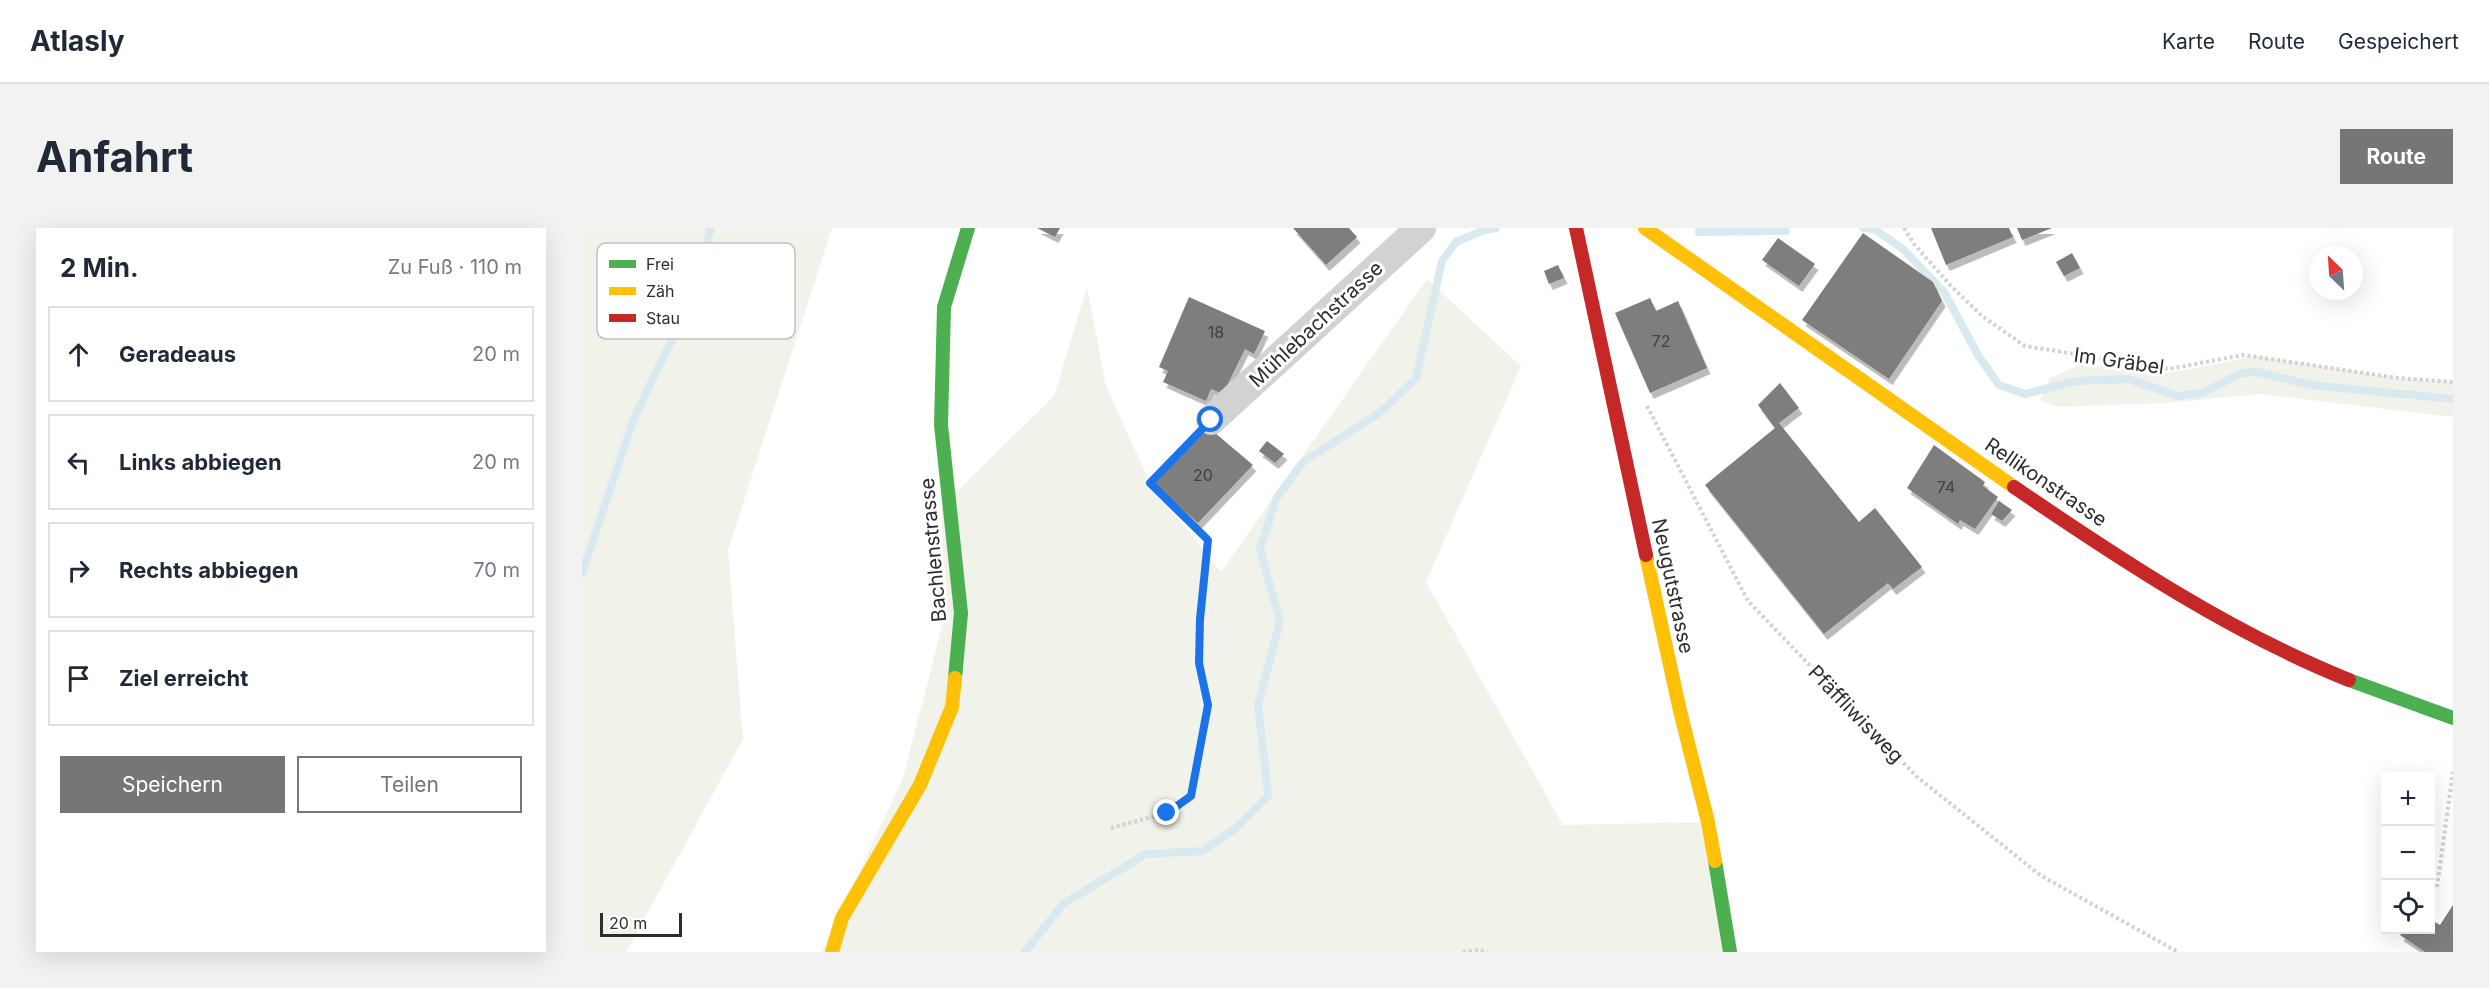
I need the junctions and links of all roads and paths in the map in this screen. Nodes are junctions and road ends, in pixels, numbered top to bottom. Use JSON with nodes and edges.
{"nodes":[{"id":1,"x":968,"y":228,"type":"edge"},
{"id":2,"x":1421,"y":228,"type":"edge"},
{"id":3,"x":1576,"y":228,"type":"edge"},
{"id":4,"x":1904,"y":228,"type":"edge"},
{"id":5,"x":1649,"y":229,"type":"edge"},
{"id":6,"x":2453,"y":382,"type":"edge"},
{"id":7,"x":1643,"y":398,"type":"dead end"},
{"id":8,"x":1211,"y":420,"type":"joint"},
{"id":9,"x":2453,"y":718,"type":"edge"},
{"id":10,"x":2453,"y":772,"type":"edge"},
{"id":11,"x":1111,"y":828,"type":"dead end"},
{"id":12,"x":2437,"y":887,"type":"dead end"},
{"id":13,"x":832,"y":952,"type":"edge"},
{"id":14,"x":1463,"y":952,"type":"edge"},
{"id":15,"x":1487,"y":952,"type":"edge"},
{"id":16,"x":1730,"y":952,"type":"edge"},
{"id":17,"x":2178,"y":952,"type":"edge"}],
"edges":[{"from":1,"to":13,"type":"street","name":"Bachlenstrasse"},
{"from":2,"to":8,"type":"street","name":"Mühlebachstrasse"},
{"from":3,"to":16,"type":"street","name":"Neugutstrasse"},
{"from":4,"to":6,"type":"path","name":"Im Gräbel"},
{"from":5,"to":9,"type":"street","name":"Rellikonstrasse"},
{"from":7,"to":17,"type":"path","name":"Pfäffliwisweg"},
{"from":8,"to":11,"type":"path"},
{"from":10,"to":12,"type":"path"},
{"from":14,"to":15,"type":"path"}]}
